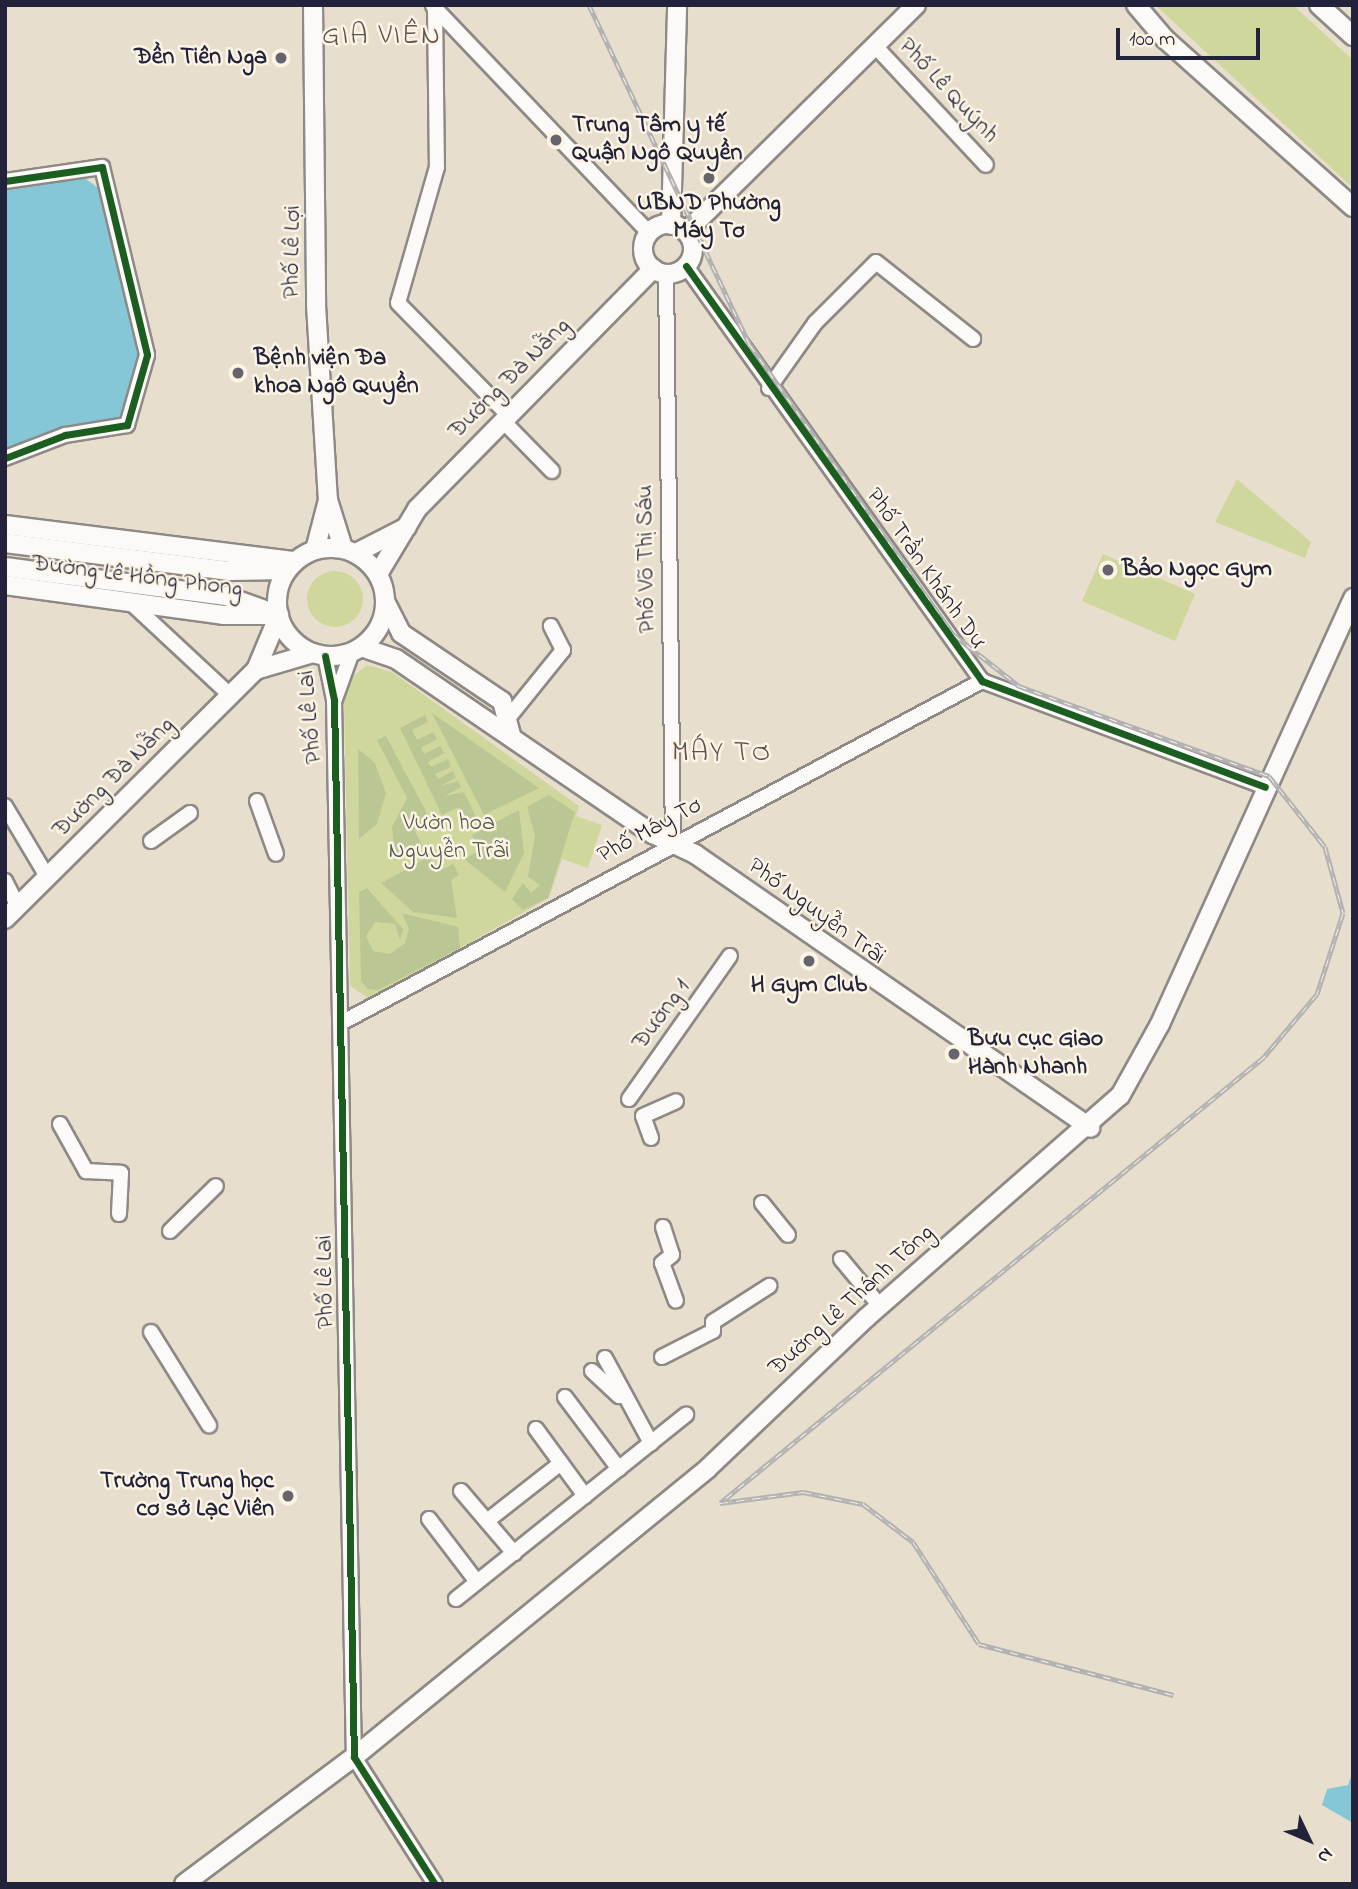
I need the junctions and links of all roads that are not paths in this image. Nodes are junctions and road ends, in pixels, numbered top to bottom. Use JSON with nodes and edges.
{"nodes":[{"id":1,"x":313,"y":5,"type":"edge"},
{"id":2,"x":677,"y":5,"type":"edge"},
{"id":3,"x":916,"y":5,"type":"edge"},
{"id":4,"x":1136,"y":5,"type":"edge"},
{"id":5,"x":1319,"y":5,"type":"edge"},
{"id":6,"x":433,"y":6,"type":"edge"},
{"id":7,"x":1353,"y":36,"type":"edge"},
{"id":8,"x":876,"y":47,"type":"junction"},
{"id":9,"x":986,"y":165,"type":"dead end"},
{"id":10,"x":5,"y":181,"type":"edge"},
{"id":11,"x":1353,"y":206,"type":"edge"},
{"id":12,"x":679,"y":228,"type":"junction"},
{"id":13,"x":649,"y":233,"type":"junction"},
{"id":14,"x":686,"y":266,"type":"junction"},
{"id":15,"x":659,"y":271,"type":"junction"},
{"id":16,"x":973,"y":339,"type":"dead end"},
{"id":17,"x":769,"y":388,"type":"junction"},
{"id":18,"x":506,"y":418,"type":"junction"},
{"id":19,"x":5,"y":458,"type":"edge"},
{"id":20,"x":552,"y":471,"type":"dead end"},
{"id":21,"x":328,"y":500,"type":"junction"},
{"id":22,"x":5,"y":525,"type":"edge"},
{"id":23,"x":407,"y":527,"type":"junction"},
{"id":24,"x":5,"y":543,"type":"edge"},
{"id":25,"x":315,"y":550,"type":"junction"},
{"id":26,"x":349,"y":551,"type":"junction"},
{"id":27,"x":5,"y":566,"type":"edge"},
{"id":28,"x":291,"y":566,"type":"junction"},
{"id":29,"x":230,"y":570,"type":"junction"},
{"id":30,"x":378,"y":574,"type":"junction"},
{"id":31,"x":5,"y":585,"type":"edge"},
{"id":32,"x":226,"y":596,"type":"junction"},
{"id":33,"x":1353,"y":598,"type":"edge"},
{"id":34,"x":131,"y":603,"type":"junction"},
{"id":35,"x":386,"y":603,"type":"junction"},
{"id":36,"x":279,"y":615,"type":"junction"},
{"id":37,"x":551,"y":626,"type":"dead end"},
{"id":38,"x":356,"y":649,"type":"junction"},
{"id":39,"x":319,"y":654,"type":"junction"},
{"id":40,"x":256,"y":670,"type":"junction"},
{"id":41,"x":982,"y":681,"type":"junction"},
{"id":42,"x":231,"y":696,"type":"junction"},
{"id":43,"x":334,"y":700,"type":"junction"},
{"id":44,"x":509,"y":716,"type":"junction"},
{"id":45,"x":512,"y":738,"type":"junction"},
{"id":46,"x":1265,"y":787,"type":"junction"},
{"id":47,"x":257,"y":801,"type":"dead end"},
{"id":48,"x":5,"y":806,"type":"edge"},
{"id":49,"x":190,"y":813,"type":"dead end"},
{"id":50,"x":151,"y":841,"type":"dead end"},
{"id":51,"x":673,"y":844,"type":"junction"},
{"id":52,"x":276,"y":854,"type":"dead end"},
{"id":53,"x":48,"y":878,"type":"junction"},
{"id":54,"x":5,"y":881,"type":"edge"},
{"id":55,"x":11,"y":913,"type":"edge"},
{"id":56,"x":730,"y":956,"type":"dead end"},
{"id":57,"x":341,"y":1023,"type":"junction"},
{"id":58,"x":629,"y":1099,"type":"dead end"},
{"id":59,"x":676,"y":1101,"type":"dead end"},
{"id":60,"x":60,"y":1124,"type":"dead end"},
{"id":61,"x":1090,"y":1128,"type":"junction"},
{"id":62,"x":651,"y":1138,"type":"dead end"},
{"id":63,"x":216,"y":1186,"type":"dead end"},
{"id":64,"x":762,"y":1203,"type":"dead end"},
{"id":65,"x":119,"y":1214,"type":"dead end"},
{"id":66,"x":663,"y":1227,"type":"dead end"},
{"id":67,"x":170,"y":1231,"type":"dead end"},
{"id":68,"x":788,"y":1235,"type":"dead end"},
{"id":69,"x":841,"y":1259,"type":"dead end"},
{"id":70,"x":769,"y":1286,"type":"dead end"},
{"id":71,"x":676,"y":1301,"type":"dead end"},
{"id":72,"x":880,"y":1306,"type":"junction"},
{"id":73,"x":151,"y":1332,"type":"dead end"},
{"id":74,"x":662,"y":1357,"type":"dead end"},
{"id":75,"x":605,"y":1358,"type":"dead end"},
{"id":76,"x":592,"y":1371,"type":"dead end"},
{"id":77,"x":565,"y":1397,"type":"dead end"},
{"id":78,"x":625,"y":1402,"type":"junction"},
{"id":79,"x":686,"y":1415,"type":"dead end"},
{"id":80,"x":209,"y":1425,"type":"dead end"},
{"id":81,"x":536,"y":1429,"type":"dead end"},
{"id":82,"x":651,"y":1443,"type":"junction"},
{"id":83,"x":561,"y":1462,"type":"junction"},
{"id":84,"x":619,"y":1469,"type":"junction"},
{"id":85,"x":461,"y":1491,"type":"dead end"},
{"id":86,"x":585,"y":1496,"type":"junction"},
{"id":87,"x":429,"y":1519,"type":"dead end"},
{"id":88,"x":487,"y":1521,"type":"junction"},
{"id":89,"x":514,"y":1553,"type":"junction"},
{"id":90,"x":477,"y":1582,"type":"junction"},
{"id":91,"x":456,"y":1599,"type":"dead end"},
{"id":92,"x":354,"y":1757,"type":"junction"},
{"id":93,"x":184,"y":1884,"type":"edge"},
{"id":94,"x":435,"y":1884,"type":"edge"}],
"edges":[{"from":1,"to":21,"type":"main road","name":"Phố Lê Lợi"},
{"from":2,"to":12,"type":"main road"},
{"from":3,"to":8,"type":"main road"},
{"from":4,"to":11,"type":"main road"},
{"from":5,"to":7,"type":"main road"},
{"from":6,"to":13,"type":"street"},
{"from":6,"to":18,"type":"street"},
{"from":8,"to":9,"type":"street","name":"Phố Lê Quýnh"},
{"from":8,"to":12,"type":"main road"},
{"from":10,"to":19,"type":"street"},
{"from":12,"to":13,"type":"main road"},
{"from":12,"to":14,"type":"main road"},
{"from":13,"to":15,"type":"main road"},
{"from":14,"to":15,"type":"main road"},
{"from":14,"to":17,"type":"street","name":"Phố Trần Khánh Dư"},
{"from":15,"to":18,"type":"main road","name":"Đường Đà Nẵng"},
{"from":15,"to":51,"type":"street","name":"Phố Võ Thị Sáu"},
{"from":16,"to":17,"type":"street"},
{"from":17,"to":41,"type":"street","name":"Phố Trần Khánh Dư"},
{"from":18,"to":20,"type":"street"},
{"from":18,"to":23,"type":"main road","name":"Đường Đà Nẵng"},
{"from":21,"to":25,"type":"main road","name":"Phố Lê Lợi"},
{"from":21,"to":26,"type":"main road","name":"Phố Lê Lợi"},
{"from":22,"to":28,"type":"main road","name":"Đường Lê Hồng Phong"},
{"from":23,"to":26,"type":"main road","name":"Đường Đà Nẵng"},
{"from":23,"to":30,"type":"main road","name":"Đường Đà Nẵng"},
{"from":24,"to":29,"type":"main road","name":"Đường Lê Hồng Phong"},
{"from":25,"to":26,"type":"main road"},
{"from":25,"to":28,"type":"main road"},
{"from":26,"to":30,"type":"main road"},
{"from":27,"to":32,"type":"main road","name":"Đường Lê Hồng Phong"},
{"from":28,"to":29,"type":"main road","name":"Đường Lê Hồng Phong"},
{"from":28,"to":36,"type":"main road"},
{"from":29,"to":32,"type":"main road"},
{"from":30,"to":35,"type":"main road"},
{"from":31,"to":34,"type":"main road","name":"Đường Lê Hồng Phong"},
{"from":32,"to":36,"type":"main road","name":"Đường Lê Hồng Phong"},
{"from":33,"to":46,"type":"main road","name":"Đường Lê Thánh Tông"},
{"from":34,"to":36,"type":"main road","name":"Đường Lê Hồng Phong"},
{"from":34,"to":42,"type":"street"},
{"from":35,"to":38,"type":"main road"},
{"from":35,"to":44,"type":"main road"},
{"from":36,"to":39,"type":"main road"},
{"from":36,"to":40,"type":"main road","name":"Đường Đà Nẵng"},
{"from":37,"to":44,"type":"street"},
{"from":38,"to":39,"type":"main road"},
{"from":38,"to":43,"type":"street","name":"Phố Lê Lai"},
{"from":38,"to":45,"type":"main road","name":"Phố Nguyễn Trãi"},
{"from":39,"to":40,"type":"main road","name":"Đường Đà Nẵng"},
{"from":39,"to":43,"type":"street","name":"Phố Lê Lai"},
{"from":40,"to":42,"type":"main road","name":"Đường Đà Nẵng"},
{"from":41,"to":46,"type":"street","name":"Phố Trần Khánh Dư"},
{"from":41,"to":51,"type":"street","name":"Phố Máy Tơ"},
{"from":42,"to":53,"type":"main road","name":"Đường Đà Nẵng"},
{"from":43,"to":57,"type":"street","name":"Phố Lê Lai"},
{"from":44,"to":45,"type":"main road"},
{"from":45,"to":51,"type":"main road","name":"Phố Nguyễn Trãi"},
{"from":46,"to":61,"type":"main road","name":"Đường Lê Thánh Tông"},
{"from":47,"to":52,"type":"street"},
{"from":48,"to":53,"type":"street"},
{"from":49,"to":50,"type":"street"},
{"from":51,"to":57,"type":"street","name":"Phố Máy Tơ"},
{"from":51,"to":61,"type":"main road","name":"Phố Nguyễn Trãi"},
{"from":53,"to":55,"type":"main road","name":"Đường Đà Nẵng"},
{"from":54,"to":55,"type":"street"},
{"from":56,"to":58,"type":"street","name":"Đường 1"},
{"from":57,"to":92,"type":"street","name":"Phố Lê Lai"},
{"from":59,"to":62,"type":"street"},
{"from":60,"to":65,"type":"street"},
{"from":61,"to":72,"type":"main road","name":"Đường Lê Thánh Tông"},
{"from":63,"to":67,"type":"street"},
{"from":64,"to":68,"type":"street"},
{"from":66,"to":71,"type":"street"},
{"from":69,"to":72,"type":"street"},
{"from":70,"to":74,"type":"street"},
{"from":72,"to":92,"type":"main road","name":"Đường Lê Thánh Tông"},
{"from":73,"to":80,"type":"street"},
{"from":75,"to":78,"type":"street"},
{"from":76,"to":78,"type":"street"},
{"from":77,"to":84,"type":"street"},
{"from":78,"to":82,"type":"street"},
{"from":79,"to":82,"type":"street"},
{"from":81,"to":83,"type":"street"},
{"from":82,"to":84,"type":"street"},
{"from":83,"to":86,"type":"street"},
{"from":83,"to":88,"type":"street"},
{"from":84,"to":86,"type":"street"},
{"from":85,"to":88,"type":"street"},
{"from":86,"to":89,"type":"street"},
{"from":87,"to":90,"type":"street"},
{"from":88,"to":89,"type":"street"},
{"from":89,"to":90,"type":"street"},
{"from":90,"to":91,"type":"street"},
{"from":92,"to":93,"type":"main road","name":"Đường Lê Thánh Tông"},
{"from":92,"to":94,"type":"street"}]}
